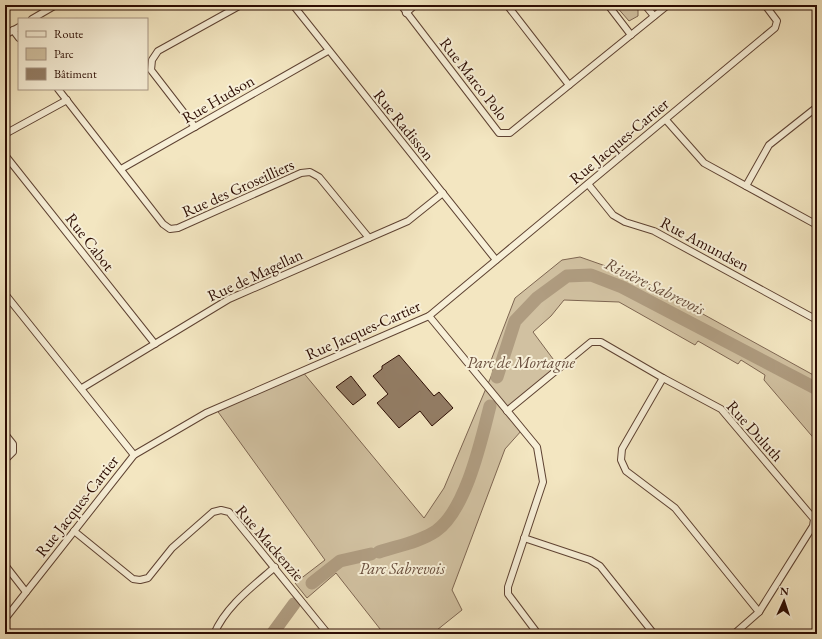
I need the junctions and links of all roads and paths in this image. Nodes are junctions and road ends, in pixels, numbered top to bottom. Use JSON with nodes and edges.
{"nodes":[{"id":1,"x":56,"y":5,"type":"edge"},
{"id":2,"x":241,"y":5,"type":"edge"},
{"id":3,"x":294,"y":5,"type":"edge"},
{"id":4,"x":400,"y":5,"type":"edge"},
{"id":5,"x":415,"y":5,"type":"edge"},
{"id":6,"x":507,"y":5,"type":"edge"},
{"id":7,"x":608,"y":5,"type":"edge"},
{"id":8,"x":645,"y":5,"type":"edge"},
{"id":9,"x":668,"y":5,"type":"edge"},
{"id":10,"x":765,"y":5,"type":"edge"},
{"id":11,"x":406,"y":12,"type":"junction"},
{"id":12,"x":654,"y":16,"type":"junction"},
{"id":13,"x":34,"y":18,"type":"edge"},
{"id":14,"x":18,"y":28,"type":"edge"},
{"id":15,"x":13,"y":30,"type":"junction"},
{"id":16,"x":5,"y":35,"type":"edge"},
{"id":17,"x":631,"y":35,"type":"junction"},
{"id":18,"x":18,"y":37,"type":"edge"},
{"id":19,"x":328,"y":51,"type":"junction"},
{"id":20,"x":569,"y":85,"type":"junction"},
{"id":21,"x":59,"y":90,"type":"edge"},
{"id":22,"x":67,"y":100,"type":"junction"},
{"id":23,"x":817,"y":107,"type":"edge"},
{"id":24,"x":666,"y":120,"type":"junction"},
{"id":25,"x":195,"y":127,"type":"junction"},
{"id":26,"x":5,"y":134,"type":"edge"},
{"id":27,"x":5,"y":155,"type":"edge"},
{"id":28,"x":121,"y":169,"type":"junction"},
{"id":29,"x":588,"y":184,"type":"junction"},
{"id":30,"x":746,"y":186,"type":"junction"},
{"id":31,"x":443,"y":193,"type":"junction"},
{"id":32,"x":817,"y":225,"type":"edge"},
{"id":33,"x":369,"y":238,"type":"junction"},
{"id":34,"x":496,"y":260,"type":"junction"},
{"id":35,"x":5,"y":294,"type":"edge"},
{"id":36,"x":429,"y":316,"type":"junction"},
{"id":37,"x":817,"y":320,"type":"edge"},
{"id":38,"x":155,"y":344,"type":"junction"},
{"id":39,"x":663,"y":378,"type":"junction"},
{"id":40,"x":82,"y":388,"type":"junction"},
{"id":41,"x":507,"y":411,"type":"junction"},
{"id":42,"x":5,"y":434,"type":"edge"},
{"id":43,"x":134,"y":455,"type":"junction"},
{"id":44,"x":5,"y":460,"type":"edge"},
{"id":45,"x":74,"y":531,"type":"junction"},
{"id":46,"x":524,"y":538,"type":"junction"},
{"id":47,"x":5,"y":565,"type":"edge"},
{"id":48,"x":275,"y":567,"type":"junction"},
{"id":49,"x":26,"y":592,"type":"junction"},
{"id":50,"x":759,"y":612,"type":"junction"},
{"id":51,"x":5,"y":619,"type":"edge"},
{"id":52,"x":214,"y":634,"type":"edge"},
{"id":53,"x":328,"y":634,"type":"edge"},
{"id":54,"x":538,"y":634,"type":"edge"},
{"id":55,"x":654,"y":634,"type":"edge"},
{"id":56,"x":734,"y":634,"type":"edge"}],
"edges":[{"from":1,"to":13,"type":"street"},
{"from":2,"to":25,"type":"street"},
{"from":3,"to":19,"type":"street","name":"Rue Radisson"},
{"from":4,"to":11,"type":"street","name":"Rue Marco Polo"},
{"from":5,"to":11,"type":"street"},
{"from":6,"to":20,"type":"street"},
{"from":7,"to":17,"type":"street"},
{"from":8,"to":12,"type":"street"},
{"from":9,"to":12,"type":"street","name":"Rue Marco Polo"},
{"from":10,"to":24,"type":"street","name":"Rue Jacques-Cartier"},
{"from":11,"to":20,"type":"street","name":"Rue Marco Polo"},
{"from":12,"to":17,"type":"street","name":"Rue Marco Polo"},
{"from":14,"to":15,"type":"street"},
{"from":15,"to":16,"type":"street"},
{"from":15,"to":18,"type":"street"},
{"from":17,"to":20,"type":"street","name":"Rue Marco Polo"},
{"from":19,"to":25,"type":"street","name":"Rue Hudson"},
{"from":19,"to":31,"type":"street","name":"Rue Radisson"},
{"from":21,"to":22,"type":"street","name":"Rue des Groseilliers"},
{"from":22,"to":26,"type":"street"},
{"from":22,"to":28,"type":"street","name":"Rue des Groseilliers"},
{"from":23,"to":30,"type":"street"},
{"from":24,"to":29,"type":"street","name":"Rue Jacques-Cartier"},
{"from":24,"to":30,"type":"street"},
{"from":25,"to":28,"type":"street","name":"Rue Hudson"},
{"from":27,"to":38,"type":"street","name":"Rue Cabot"},
{"from":28,"to":33,"type":"street","name":"Rue des Groseilliers"},
{"from":29,"to":34,"type":"street","name":"Rue Jacques-Cartier"},
{"from":29,"to":37,"type":"street","name":"Rue Amundsen"},
{"from":30,"to":32,"type":"street"},
{"from":31,"to":33,"type":"street","name":"Rue de Magellan"},
{"from":31,"to":34,"type":"street","name":"Rue Radisson"},
{"from":33,"to":38,"type":"street","name":"Rue de Magellan"},
{"from":34,"to":36,"type":"street","name":"Rue Jacques-Cartier"},
{"from":35,"to":40,"type":"street"},
{"from":36,"to":41,"type":"street"},
{"from":36,"to":43,"type":"street","name":"Rue Jacques-Cartier"},
{"from":38,"to":40,"type":"street","name":"Rue de Magellan"},
{"from":39,"to":41,"type":"street","name":"Rue Duluth"},
{"from":39,"to":50,"type":"street"},
{"from":39,"to":50,"type":"street","name":"Rue Duluth"},
{"from":40,"to":43,"type":"street"},
{"from":41,"to":46,"type":"street"},
{"from":42,"to":44,"type":"street"},
{"from":43,"to":45,"type":"street","name":"Rue Jacques-Cartier"},
{"from":45,"to":48,"type":"street","name":"Rue Mackenzie"},
{"from":45,"to":49,"type":"street","name":"Rue Jacques-Cartier"},
{"from":46,"to":54,"type":"street"},
{"from":46,"to":55,"type":"street"},
{"from":47,"to":49,"type":"street"},
{"from":48,"to":52,"type":"street"},
{"from":48,"to":53,"type":"street","name":"Rue Mackenzie"},
{"from":49,"to":51,"type":"street","name":"Rue Jacques-Cartier"},
{"from":50,"to":56,"type":"street","name":"Rue Duluth"}]}
